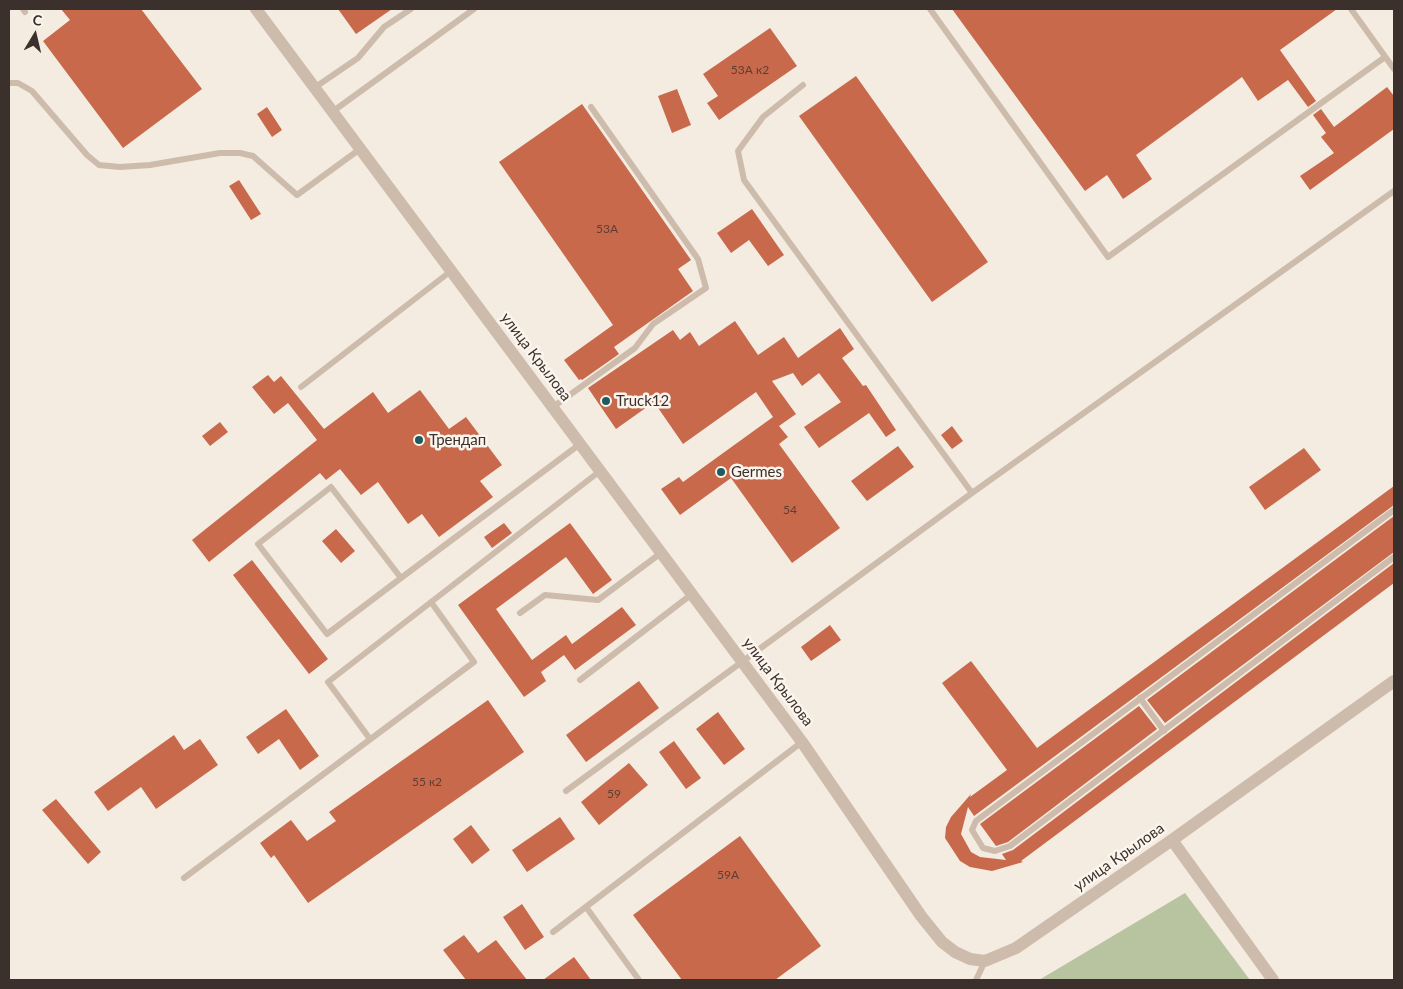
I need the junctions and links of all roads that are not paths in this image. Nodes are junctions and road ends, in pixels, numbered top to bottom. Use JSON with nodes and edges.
{"nodes":[{"id":1,"x":256,"y":9,"type":"edge"},
{"id":2,"x":411,"y":9,"type":"edge"},
{"id":3,"x":474,"y":9,"type":"edge"},
{"id":4,"x":930,"y":9,"type":"edge"},
{"id":5,"x":1351,"y":9,"type":"edge"},
{"id":6,"x":1386,"y":57,"type":"junction"},
{"id":7,"x":1394,"y":69,"type":"edge"},
{"id":8,"x":9,"y":83,"type":"edge"},
{"id":9,"x":803,"y":85,"type":"dead end"},
{"id":10,"x":314,"y":88,"type":"junction"},
{"id":11,"x":591,"y":107,"type":"dead end"},
{"id":12,"x":332,"y":112,"type":"junction"},
{"id":13,"x":360,"y":149,"type":"junction"},
{"id":14,"x":1394,"y":191,"type":"edge"},
{"id":15,"x":451,"y":271,"type":"junction"},
{"id":16,"x":301,"y":387,"type":"dead end"},
{"id":17,"x":553,"y":407,"type":"junction"},
{"id":18,"x":580,"y":444,"type":"junction"},
{"id":19,"x":600,"y":471,"type":"junction"},
{"id":20,"x":972,"y":493,"type":"junction"},
{"id":21,"x":1394,"y":510,"type":"edge"},
{"id":22,"x":661,"y":553,"type":"junction"},
{"id":23,"x":1394,"y":557,"type":"edge"},
{"id":24,"x":401,"y":578,"type":"junction"},
{"id":25,"x":692,"y":594,"type":"junction"},
{"id":26,"x":431,"y":602,"type":"junction"},
{"id":27,"x":520,"y":613,"type":"dead end"},
{"id":28,"x":742,"y":661,"type":"junction"},
{"id":29,"x":580,"y":680,"type":"dead end"},
{"id":30,"x":1394,"y":681,"type":"edge"},
{"id":31,"x":1140,"y":698,"type":"junction"},
{"id":32,"x":1164,"y":731,"type":"junction"},
{"id":33,"x":370,"y":739,"type":"junction"},
{"id":34,"x":802,"y":742,"type":"junction"},
{"id":35,"x":566,"y":791,"type":"dead end"},
{"id":36,"x":1172,"y":840,"type":"junction"},
{"id":37,"x":184,"y":878,"type":"dead end"},
{"id":38,"x":586,"y":907,"type":"junction"},
{"id":39,"x":553,"y":932,"type":"dead end"},
{"id":40,"x":985,"y":961,"type":"junction"},
{"id":41,"x":639,"y":980,"type":"edge"},
{"id":42,"x":976,"y":980,"type":"edge"},
{"id":43,"x":1273,"y":980,"type":"edge"}],
"edges":[{"from":1,"to":10,"type":"street","name":"улица Крылова"},
{"from":2,"to":10,"type":"lane"},
{"from":3,"to":12,"type":"lane"},
{"from":4,"to":6,"type":"lane"},
{"from":5,"to":6,"type":"lane"},
{"from":6,"to":7,"type":"lane"},
{"from":8,"to":13,"type":"lane"},
{"from":9,"to":20,"type":"lane"},
{"from":10,"to":12,"type":"street","name":"улица Крылова"},
{"from":11,"to":17,"type":"lane"},
{"from":12,"to":13,"type":"street","name":"улица Крылова"},
{"from":13,"to":15,"type":"street","name":"улица Крылова"},
{"from":14,"to":20,"type":"lane"},
{"from":15,"to":16,"type":"lane"},
{"from":15,"to":17,"type":"street","name":"улица Крылова"},
{"from":17,"to":18,"type":"street","name":"улица Крылова"},
{"from":18,"to":19,"type":"street","name":"улица Крылова"},
{"from":18,"to":24,"type":"lane"},
{"from":19,"to":22,"type":"street","name":"улица Крылова"},
{"from":19,"to":26,"type":"lane"},
{"from":20,"to":28,"type":"lane"},
{"from":21,"to":31,"type":"lane"},
{"from":22,"to":25,"type":"street","name":"улица Крылова"},
{"from":22,"to":27,"type":"lane"},
{"from":23,"to":32,"type":"lane"},
{"from":24,"to":24,"type":"lane"},
{"from":25,"to":28,"type":"street","name":"улица Крылова"},
{"from":25,"to":29,"type":"lane"},
{"from":26,"to":33,"type":"lane"},
{"from":26,"to":33,"type":"lane"},
{"from":28,"to":34,"type":"street","name":"улица Крылова"},
{"from":28,"to":35,"type":"lane"},
{"from":30,"to":36,"type":"street","name":"улица Крылова"},
{"from":31,"to":32,"type":"lane"},
{"from":31,"to":32,"type":"lane"},
{"from":33,"to":37,"type":"lane"},
{"from":34,"to":38,"type":"lane"},
{"from":34,"to":40,"type":"street","name":"улица Крылова"},
{"from":36,"to":40,"type":"street","name":"улица Крылова"},
{"from":36,"to":43,"type":"street"},
{"from":38,"to":39,"type":"lane"},
{"from":38,"to":41,"type":"lane"},
{"from":40,"to":42,"type":"lane"}]}
